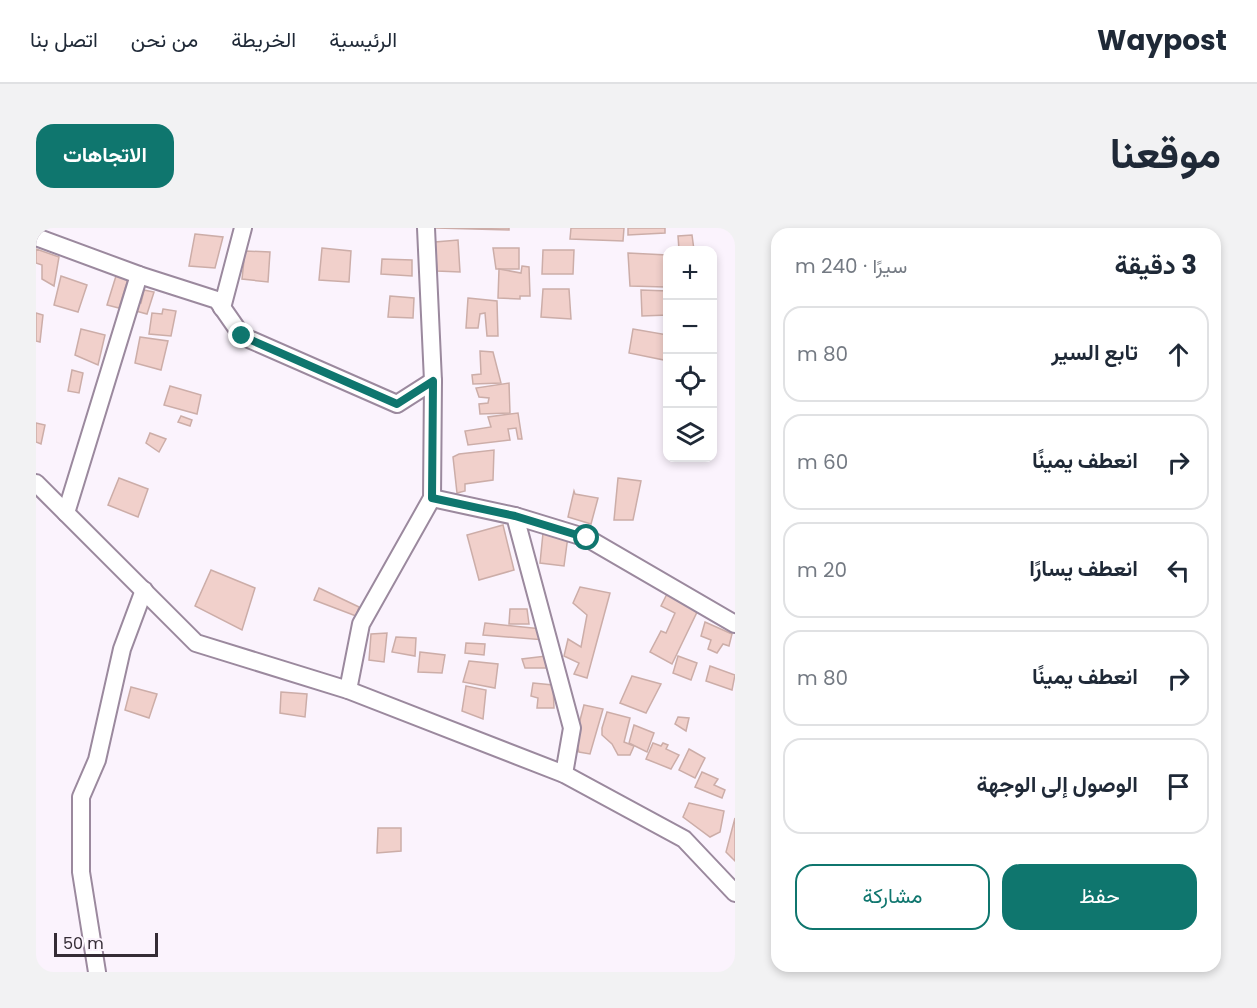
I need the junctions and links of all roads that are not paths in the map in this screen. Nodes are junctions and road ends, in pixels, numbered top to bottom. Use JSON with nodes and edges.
{"nodes":[{"id":1,"x":243,"y":228,"type":"edge"},
{"id":2,"x":426,"y":228,"type":"edge"},
{"id":3,"x":36,"y":237,"type":"edge"},
{"id":4,"x":139,"y":275,"type":"junction"},
{"id":5,"x":222,"y":308,"type":"junction"},
{"id":6,"x":433,"y":381,"type":"junction"},
{"id":7,"x":36,"y":483,"type":"edge"},
{"id":8,"x":432,"y":498,"type":"junction"},
{"id":9,"x":66,"y":513,"type":"junction"},
{"id":10,"x":515,"y":516,"type":"junction"},
{"id":11,"x":144,"y":590,"type":"junction"},
{"id":12,"x":735,"y":624,"type":"edge"},
{"id":13,"x":348,"y":690,"type":"junction"},
{"id":14,"x":564,"y":774,"type":"junction"},
{"id":15,"x":735,"y":893,"type":"edge"},
{"id":16,"x":97,"y":972,"type":"edge"}],
"edges":[{"from":1,"to":5,"type":"street"},
{"from":2,"to":6,"type":"street"},
{"from":3,"to":4,"type":"street"},
{"from":4,"to":5,"type":"street"},
{"from":4,"to":9,"type":"street"},
{"from":5,"to":6,"type":"street"},
{"from":6,"to":8,"type":"street"},
{"from":7,"to":9,"type":"street"},
{"from":8,"to":10,"type":"street"},
{"from":8,"to":13,"type":"street"},
{"from":9,"to":11,"type":"street"},
{"from":10,"to":12,"type":"street"},
{"from":10,"to":14,"type":"street"},
{"from":11,"to":13,"type":"street"},
{"from":11,"to":16,"type":"street"},
{"from":13,"to":14,"type":"street"},
{"from":14,"to":15,"type":"street"}]}
